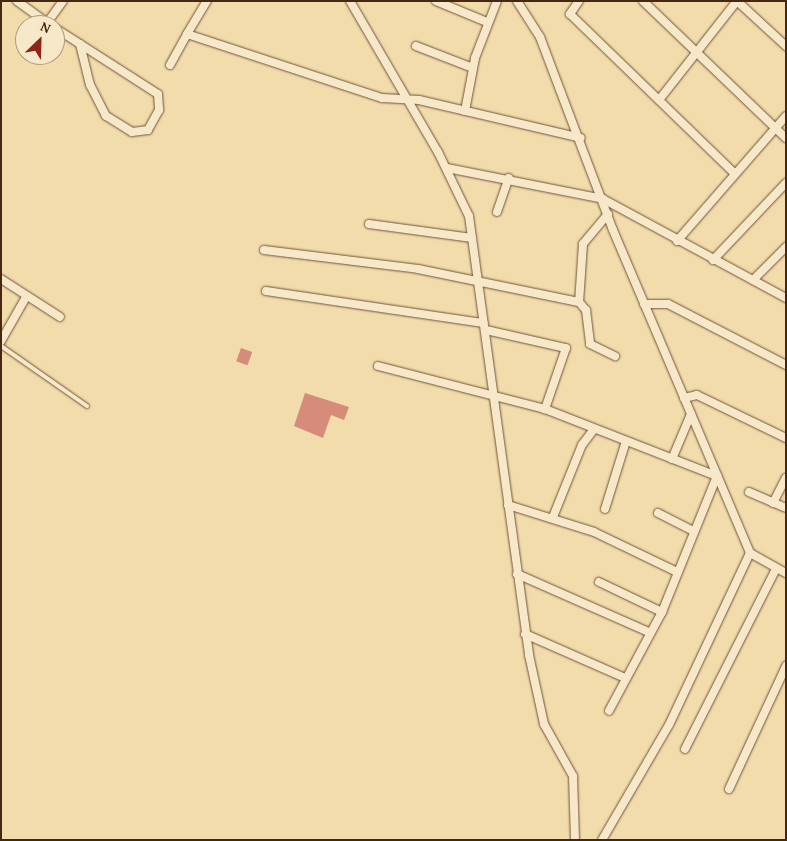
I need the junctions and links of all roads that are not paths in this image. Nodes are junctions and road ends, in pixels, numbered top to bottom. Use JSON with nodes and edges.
{"nodes":[{"id":1,"x":17,"y":1,"type":"edge"},
{"id":2,"x":63,"y":1,"type":"edge"},
{"id":3,"x":207,"y":1,"type":"edge"},
{"id":4,"x":350,"y":1,"type":"edge"},
{"id":5,"x":436,"y":1,"type":"edge"},
{"id":6,"x":497,"y":1,"type":"edge"},
{"id":7,"x":517,"y":1,"type":"edge"},
{"id":8,"x":580,"y":1,"type":"edge"},
{"id":9,"x":643,"y":1,"type":"edge"},
{"id":10,"x":737,"y":1,"type":"edge"},
{"id":11,"x":36,"y":15,"type":"edge"},
{"id":12,"x":54,"y":15,"type":"edge"},
{"id":13,"x":487,"y":22,"type":"junction"},
{"id":14,"x":65,"y":34,"type":"edge"},
{"id":15,"x":187,"y":34,"type":"junction"},
{"id":16,"x":80,"y":44,"type":"junction"},
{"id":17,"x":416,"y":46,"type":"dead end"},
{"id":18,"x":786,"y":46,"type":"edge"},
{"id":19,"x":697,"y":54,"type":"junction"},
{"id":20,"x":170,"y":65,"type":"dead end"},
{"id":21,"x":473,"y":68,"type":"junction"},
{"id":22,"x":405,"y":99,"type":"junction"},
{"id":23,"x":659,"y":100,"type":"junction"},
{"id":24,"x":464,"y":111,"type":"junction"},
{"id":25,"x":786,"y":116,"type":"edge"},
{"id":26,"x":775,"y":128,"type":"junction"},
{"id":27,"x":582,"y":138,"type":"junction"},
{"id":28,"x":786,"y":138,"type":"edge"},
{"id":29,"x":447,"y":168,"type":"junction"},
{"id":30,"x":734,"y":173,"type":"junction"},
{"id":31,"x":509,"y":178,"type":"junction"},
{"id":32,"x":786,"y":183,"type":"edge"},
{"id":33,"x":603,"y":199,"type":"junction"},
{"id":34,"x":497,"y":212,"type":"dead end"},
{"id":35,"x":608,"y":214,"type":"junction"},
{"id":36,"x":369,"y":224,"type":"dead end"},
{"id":37,"x":472,"y":238,"type":"junction"},
{"id":38,"x":677,"y":242,"type":"junction"},
{"id":39,"x":786,"y":248,"type":"edge"},
{"id":40,"x":264,"y":250,"type":"dead end"},
{"id":41,"x":713,"y":260,"type":"junction"},
{"id":42,"x":1,"y":279,"type":"edge"},
{"id":43,"x":479,"y":279,"type":"junction"},
{"id":44,"x":753,"y":280,"type":"junction"},
{"id":45,"x":266,"y":291,"type":"dead end"},
{"id":46,"x":26,"y":297,"type":"junction"},
{"id":47,"x":786,"y":298,"type":"edge"},
{"id":48,"x":579,"y":302,"type":"junction"},
{"id":49,"x":644,"y":304,"type":"junction"},
{"id":50,"x":60,"y":317,"type":"dead end"},
{"id":51,"x":485,"y":327,"type":"junction"},
{"id":52,"x":1,"y":341,"type":"edge"},
{"id":53,"x":1,"y":346,"type":"edge"},
{"id":54,"x":615,"y":356,"type":"dead end"},
{"id":55,"x":786,"y":364,"type":"edge"},
{"id":56,"x":378,"y":366,"type":"dead end"},
{"id":57,"x":494,"y":395,"type":"junction"},
{"id":58,"x":684,"y":398,"type":"junction"},
{"id":59,"x":87,"y":406,"type":"dead end"},
{"id":60,"x":545,"y":409,"type":"junction"},
{"id":61,"x":691,"y":414,"type":"junction"},
{"id":62,"x":594,"y":429,"type":"junction"},
{"id":63,"x":786,"y":438,"type":"edge"},
{"id":64,"x":626,"y":441,"type":"junction"},
{"id":65,"x":672,"y":460,"type":"junction"},
{"id":66,"x":717,"y":476,"type":"junction"},
{"id":67,"x":786,"y":478,"type":"edge"},
{"id":68,"x":749,"y":492,"type":"dead end"},
{"id":69,"x":773,"y":502,"type":"junction"},
{"id":70,"x":508,"y":505,"type":"junction"},
{"id":71,"x":786,"y":508,"type":"edge"},
{"id":72,"x":605,"y":510,"type":"dead end"},
{"id":73,"x":658,"y":513,"type":"dead end"},
{"id":74,"x":553,"y":517,"type":"junction"},
{"id":75,"x":692,"y":530,"type":"junction"},
{"id":76,"x":750,"y":553,"type":"junction"},
{"id":77,"x":776,"y":568,"type":"junction"},
{"id":78,"x":678,"y":572,"type":"junction"},
{"id":79,"x":786,"y":573,"type":"edge"},
{"id":80,"x":517,"y":574,"type":"junction"},
{"id":81,"x":599,"y":582,"type":"dead end"},
{"id":82,"x":662,"y":612,"type":"junction"},
{"id":83,"x":651,"y":633,"type":"junction"},
{"id":84,"x":525,"y":634,"type":"junction"},
{"id":85,"x":786,"y":666,"type":"edge"},
{"id":86,"x":625,"y":678,"type":"junction"},
{"id":87,"x":609,"y":711,"type":"dead end"},
{"id":88,"x":685,"y":749,"type":"dead end"},
{"id":89,"x":729,"y":789,"type":"dead end"},
{"id":90,"x":575,"y":840,"type":"edge"},
{"id":91,"x":602,"y":840,"type":"edge"}],
"edges":[{"from":1,"to":11,"type":"street"},
{"from":2,"to":12,"type":"street"},
{"from":3,"to":15,"type":"street"},
{"from":4,"to":22,"type":"street"},
{"from":5,"to":13,"type":"street"},
{"from":6,"to":13,"type":"street"},
{"from":7,"to":27,"type":"street"},
{"from":8,"to":23,"type":"street"},
{"from":9,"to":19,"type":"street"},
{"from":10,"to":18,"type":"street"},
{"from":10,"to":19,"type":"street"},
{"from":13,"to":21,"type":"street"},
{"from":14,"to":16,"type":"street"},
{"from":15,"to":20,"type":"street"},
{"from":15,"to":22,"type":"street"},
{"from":16,"to":16,"type":"street"},
{"from":17,"to":21,"type":"street"},
{"from":19,"to":23,"type":"street"},
{"from":19,"to":26,"type":"street"},
{"from":21,"to":24,"type":"street"},
{"from":22,"to":24,"type":"street"},
{"from":22,"to":29,"type":"street"},
{"from":23,"to":30,"type":"street"},
{"from":24,"to":27,"type":"street"},
{"from":25,"to":26,"type":"street"},
{"from":26,"to":28,"type":"street"},
{"from":26,"to":30,"type":"street"},
{"from":27,"to":33,"type":"street"},
{"from":29,"to":31,"type":"street"},
{"from":29,"to":37,"type":"street"},
{"from":30,"to":38,"type":"street"},
{"from":31,"to":33,"type":"street"},
{"from":31,"to":34,"type":"street"},
{"from":32,"to":41,"type":"street"},
{"from":33,"to":35,"type":"street"},
{"from":33,"to":38,"type":"street"},
{"from":35,"to":48,"type":"street"},
{"from":35,"to":49,"type":"street"},
{"from":36,"to":37,"type":"street"},
{"from":37,"to":43,"type":"street"},
{"from":38,"to":41,"type":"street"},
{"from":39,"to":44,"type":"street"},
{"from":40,"to":43,"type":"street"},
{"from":41,"to":44,"type":"street"},
{"from":42,"to":46,"type":"street"},
{"from":43,"to":48,"type":"street"},
{"from":43,"to":51,"type":"street"},
{"from":44,"to":47,"type":"street"},
{"from":45,"to":51,"type":"street"},
{"from":46,"to":50,"type":"street"},
{"from":46,"to":52,"type":"street"},
{"from":48,"to":54,"type":"street"},
{"from":49,"to":55,"type":"street"},
{"from":49,"to":58,"type":"street"},
{"from":51,"to":57,"type":"street"},
{"from":51,"to":60,"type":"street"},
{"from":53,"to":59,"type":"lane"},
{"from":56,"to":57,"type":"street"},
{"from":57,"to":60,"type":"street"},
{"from":57,"to":70,"type":"street"},
{"from":58,"to":61,"type":"street"},
{"from":58,"to":63,"type":"street"},
{"from":60,"to":62,"type":"street"},
{"from":61,"to":65,"type":"street"},
{"from":61,"to":66,"type":"street"},
{"from":62,"to":64,"type":"street"},
{"from":62,"to":74,"type":"street"},
{"from":64,"to":65,"type":"street"},
{"from":64,"to":72,"type":"street"},
{"from":65,"to":66,"type":"street"},
{"from":66,"to":75,"type":"street"},
{"from":66,"to":76,"type":"street"},
{"from":67,"to":69,"type":"street"},
{"from":68,"to":69,"type":"street"},
{"from":69,"to":71,"type":"street"},
{"from":70,"to":74,"type":"street"},
{"from":70,"to":80,"type":"street"},
{"from":73,"to":75,"type":"street"},
{"from":74,"to":78,"type":"street"},
{"from":75,"to":78,"type":"street"},
{"from":76,"to":77,"type":"street"},
{"from":76,"to":91,"type":"street"},
{"from":77,"to":79,"type":"street"},
{"from":77,"to":88,"type":"street"},
{"from":78,"to":82,"type":"street"},
{"from":80,"to":83,"type":"street"},
{"from":80,"to":84,"type":"street"},
{"from":81,"to":82,"type":"street"},
{"from":82,"to":83,"type":"street"},
{"from":83,"to":86,"type":"street"},
{"from":84,"to":86,"type":"street"},
{"from":84,"to":90,"type":"street"},
{"from":85,"to":89,"type":"street"},
{"from":86,"to":87,"type":"street"}]}
